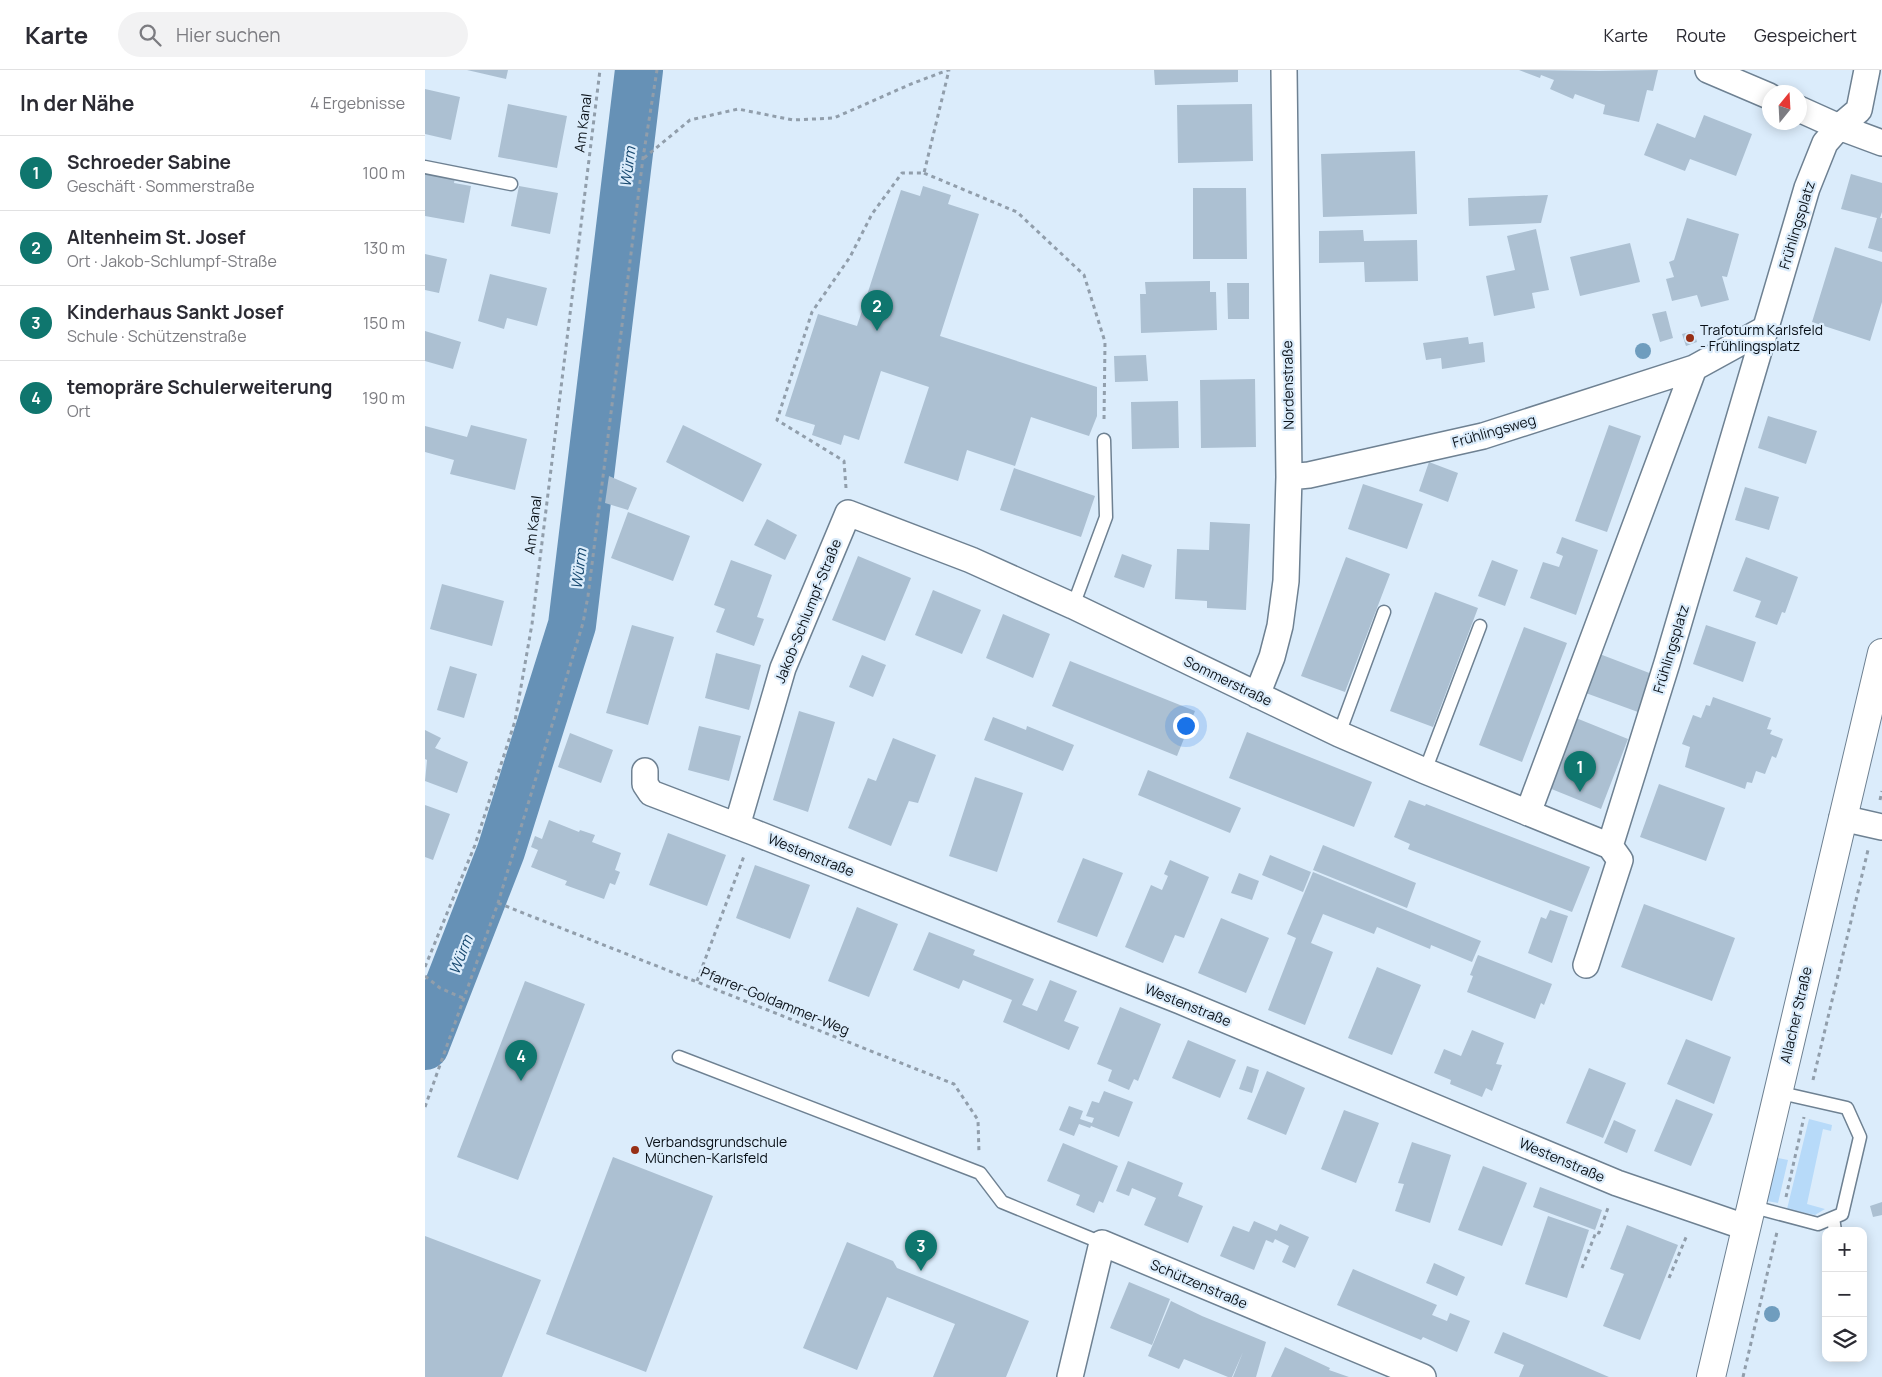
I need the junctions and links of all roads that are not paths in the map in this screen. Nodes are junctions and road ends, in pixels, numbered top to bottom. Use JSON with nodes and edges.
{"nodes":[{"id":1,"x":1284,"y":70,"type":"edge"},
{"id":2,"x":1708,"y":70,"type":"edge"},
{"id":3,"x":1867,"y":70,"type":"edge"},
{"id":4,"x":1762,"y":93,"type":"edge"},
{"id":5,"x":1807,"y":113,"type":"edge"},
{"id":6,"x":1839,"y":127,"type":"junction"},
{"id":7,"x":1882,"y":143,"type":"edge"},
{"id":8,"x":425,"y":168,"type":"edge"},
{"id":9,"x":511,"y":184,"type":"dead end"},
{"id":10,"x":1765,"y":329,"type":"junction"},
{"id":11,"x":1694,"y":368,"type":"junction"},
{"id":12,"x":1103,"y":440,"type":"road end"},
{"id":13,"x":1289,"y":477,"type":"junction"},
{"id":14,"x":848,"y":513,"type":"joint"},
{"id":15,"x":1073,"y":606,"type":"junction"},
{"id":16,"x":1384,"y":612,"type":"dead end"},
{"id":17,"x":1480,"y":626,"type":"dead end"},
{"id":18,"x":1882,"y":653,"type":"edge"},
{"id":19,"x":1257,"y":695,"type":"junction"},
{"id":20,"x":1339,"y":734,"type":"junction"},
{"id":21,"x":645,"y":771,"type":"dead end"},
{"id":22,"x":1425,"y":771,"type":"junction"},
{"id":23,"x":1528,"y":813,"type":"junction"},
{"id":24,"x":1842,"y":818,"type":"junction"},
{"id":25,"x":1882,"y":827,"type":"edge"},
{"id":26,"x":745,"y":829,"type":"junction"},
{"id":27,"x":1610,"y":846,"type":"junction"},
{"id":28,"x":1586,"y":965,"type":"dead end"},
{"id":29,"x":679,"y":1057,"type":"dead end"},
{"id":30,"x":1777,"y":1092,"type":"junction"},
{"id":31,"x":1748,"y":1217,"type":"junction"},
{"id":32,"x":1834,"y":1224,"type":"edge"},
{"id":33,"x":1102,"y":1244,"type":"junction"},
{"id":34,"x":1069,"y":1377,"type":"edge"},
{"id":35,"x":1423,"y":1377,"type":"edge"},
{"id":36,"x":1711,"y":1377,"type":"edge"}],
"edges":[{"from":1,"to":13,"type":"street","name":"Nordenstraße"},
{"from":2,"to":4,"type":"street"},
{"from":3,"to":6,"type":"street","name":"Frühlingsplatz"},
{"from":5,"to":6,"type":"street"},
{"from":6,"to":7,"type":"street"},
{"from":6,"to":10,"type":"street","name":"Frühlingsplatz"},
{"from":8,"to":9,"type":"lane"},
{"from":10,"to":11,"type":"street"},
{"from":10,"to":27,"type":"street","name":"Frühlingsplatz"},
{"from":11,"to":13,"type":"street","name":"Frühlingsweg"},
{"from":11,"to":23,"type":"street"},
{"from":12,"to":15,"type":"lane"},
{"from":13,"to":19,"type":"street","name":"Nordenstraße"},
{"from":14,"to":15,"type":"street","name":"Sommerstraße"},
{"from":14,"to":26,"type":"street","name":"Jakob-Schlumpf-Straße"},
{"from":15,"to":19,"type":"street","name":"Sommerstraße"},
{"from":16,"to":20,"type":"lane"},
{"from":17,"to":22,"type":"lane"},
{"from":18,"to":24,"type":"street","name":"Allacher Straße"},
{"from":19,"to":20,"type":"street","name":"Sommerstraße"},
{"from":20,"to":22,"type":"street","name":"Sommerstraße"},
{"from":21,"to":26,"type":"street","name":"Westenstraße"},
{"from":22,"to":23,"type":"street","name":"Sommerstraße"},
{"from":23,"to":27,"type":"street","name":"Sommerstraße"},
{"from":24,"to":25,"type":"street"},
{"from":24,"to":30,"type":"street","name":"Allacher Straße"},
{"from":26,"to":31,"type":"street","name":"Westenstraße"},
{"from":27,"to":28,"type":"street"},
{"from":29,"to":33,"type":"lane"},
{"from":30,"to":31,"type":"street","name":"Allacher Straße"},
{"from":30,"to":32,"type":"lane"},
{"from":31,"to":32,"type":"lane"},
{"from":31,"to":36,"type":"street","name":"Allacher Straße"},
{"from":33,"to":34,"type":"street"},
{"from":33,"to":35,"type":"street","name":"Schützenstraße"}]}
